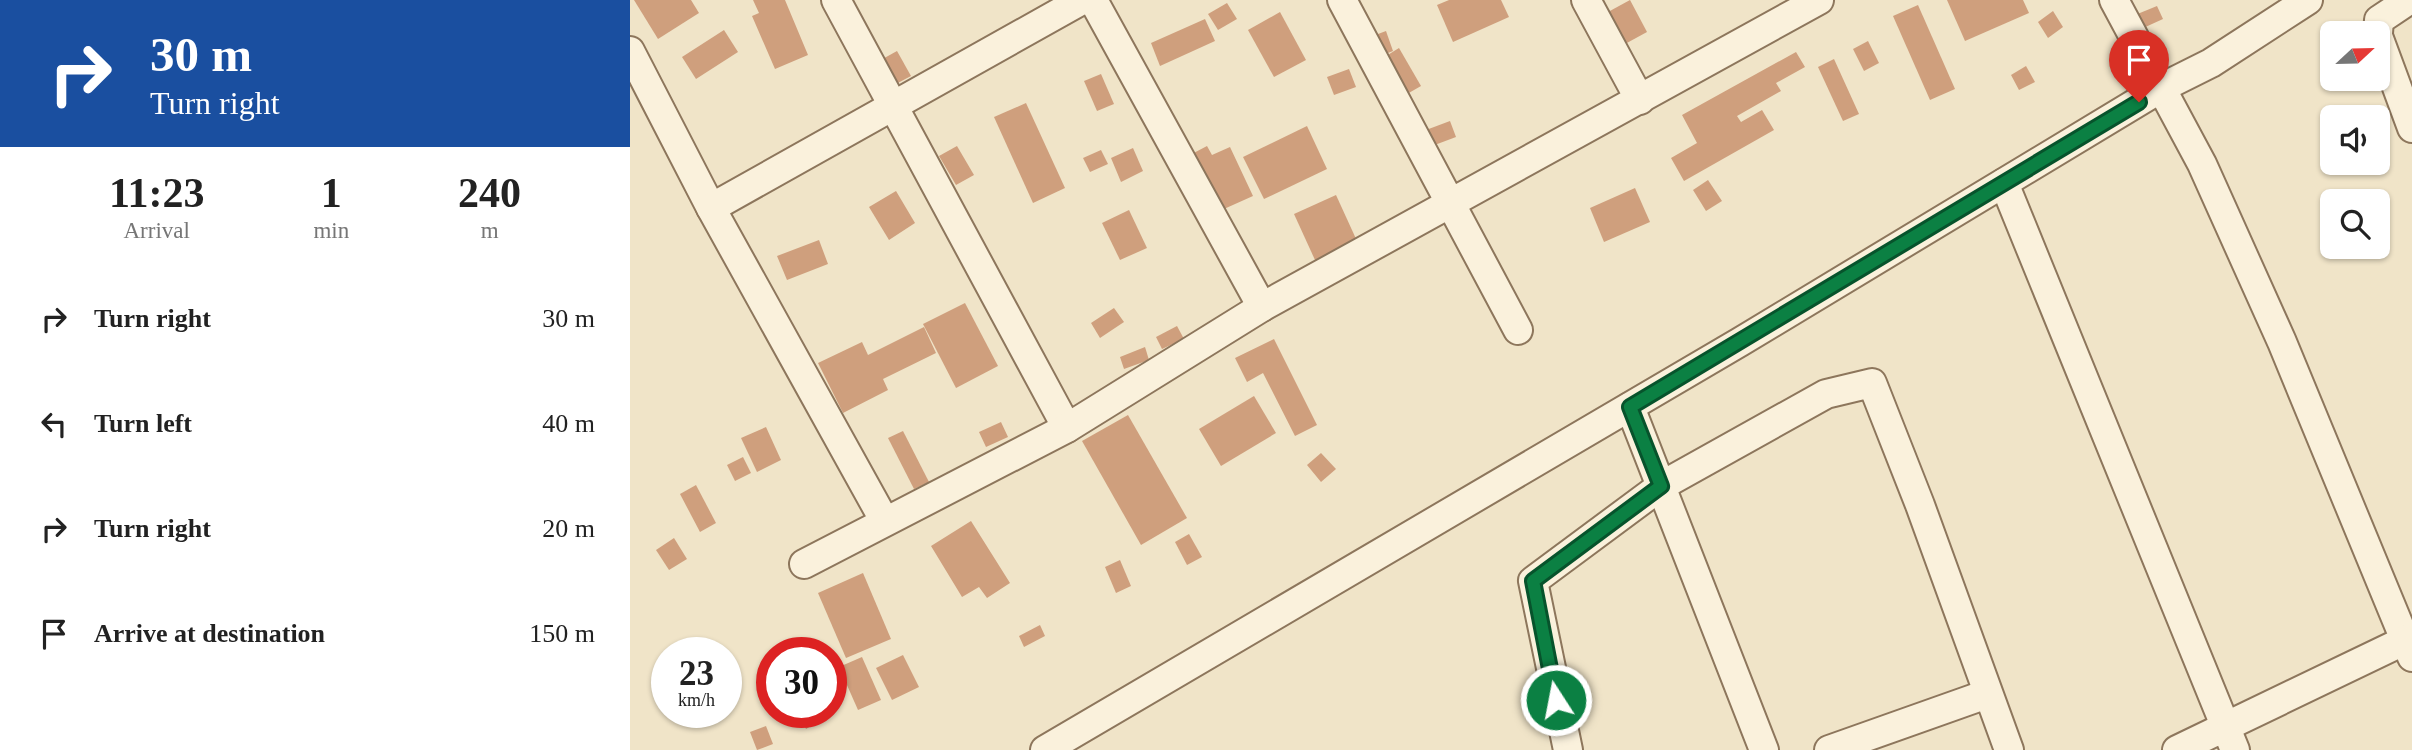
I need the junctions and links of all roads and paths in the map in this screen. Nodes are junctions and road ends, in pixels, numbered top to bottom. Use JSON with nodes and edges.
{"nodes":[{"id":1,"x":836,"y":0,"type":"edge"},
{"id":2,"x":1082,"y":0,"type":"edge"},
{"id":3,"x":1093,"y":0,"type":"edge"},
{"id":4,"x":1342,"y":0,"type":"edge"},
{"id":5,"x":1587,"y":0,"type":"edge"},
{"id":6,"x":1819,"y":0,"type":"edge"},
{"id":7,"x":2114,"y":0,"type":"edge"},
{"id":8,"x":2308,"y":0,"type":"edge"},
{"id":9,"x":2409,"y":0,"type":"edge"},
{"id":10,"x":2379,"y":21,"type":"edge"},
{"id":11,"x":630,"y":51,"type":"edge"},
{"id":12,"x":2390,"y":67,"type":"edge"},
{"id":13,"x":2161,"y":88,"type":"junction"},
{"id":14,"x":1640,"y":100,"type":"junction"},
{"id":15,"x":894,"y":107,"type":"junction"},
{"id":16,"x":2412,"y":128,"type":"edge"},
{"id":17,"x":2004,"y":183,"type":"junction"},
{"id":18,"x":1451,"y":205,"type":"junction"},
{"id":19,"x":711,"y":208,"type":"junction"},
{"id":20,"x":1262,"y":307,"type":"junction"},
{"id":21,"x":1518,"y":330,"type":"dead end"},
{"id":22,"x":1630,"y":407,"type":"junction"},
{"id":23,"x":1067,"y":428,"type":"junction"},
{"id":24,"x":1661,"y":486,"type":"junction"},
{"id":25,"x":884,"y":520,"type":"junction"},
{"id":26,"x":804,"y":564,"type":"dead end"},
{"id":27,"x":2410,"y":645,"type":"edge"},
{"id":28,"x":1987,"y":694,"type":"junction"},
{"id":29,"x":2231,"y":739,"type":"edge"},
{"id":30,"x":1045,"y":750,"type":"edge"},
{"id":31,"x":1568,"y":750,"type":"edge"},
{"id":32,"x":1764,"y":750,"type":"edge"},
{"id":33,"x":1829,"y":750,"type":"edge"},
{"id":34,"x":2009,"y":750,"type":"edge"},
{"id":35,"x":2177,"y":750,"type":"edge"}],
"edges":[{"from":1,"to":15,"type":"street"},
{"from":2,"to":15,"type":"street"},
{"from":3,"to":20,"type":"street"},
{"from":4,"to":18,"type":"street"},
{"from":5,"to":14,"type":"street"},
{"from":6,"to":14,"type":"street"},
{"from":7,"to":13,"type":"street"},
{"from":8,"to":13,"type":"street"},
{"from":9,"to":10,"type":"street"},
{"from":11,"to":19,"type":"street"},
{"from":12,"to":16,"type":"street"},
{"from":13,"to":17,"type":"street"},
{"from":13,"to":27,"type":"street"},
{"from":14,"to":18,"type":"street"},
{"from":15,"to":19,"type":"street"},
{"from":15,"to":23,"type":"street"},
{"from":17,"to":22,"type":"street"},
{"from":17,"to":29,"type":"street"},
{"from":18,"to":20,"type":"street"},
{"from":18,"to":21,"type":"street"},
{"from":19,"to":25,"type":"street"},
{"from":20,"to":23,"type":"street"},
{"from":22,"to":24,"type":"street"},
{"from":22,"to":30,"type":"street"},
{"from":23,"to":25,"type":"street"},
{"from":24,"to":28,"type":"street"},
{"from":24,"to":31,"type":"street"},
{"from":24,"to":32,"type":"street"},
{"from":25,"to":26,"type":"street"},
{"from":27,"to":29,"type":"street"},
{"from":28,"to":33,"type":"street"},
{"from":28,"to":34,"type":"street"},
{"from":29,"to":35,"type":"street"}]}
